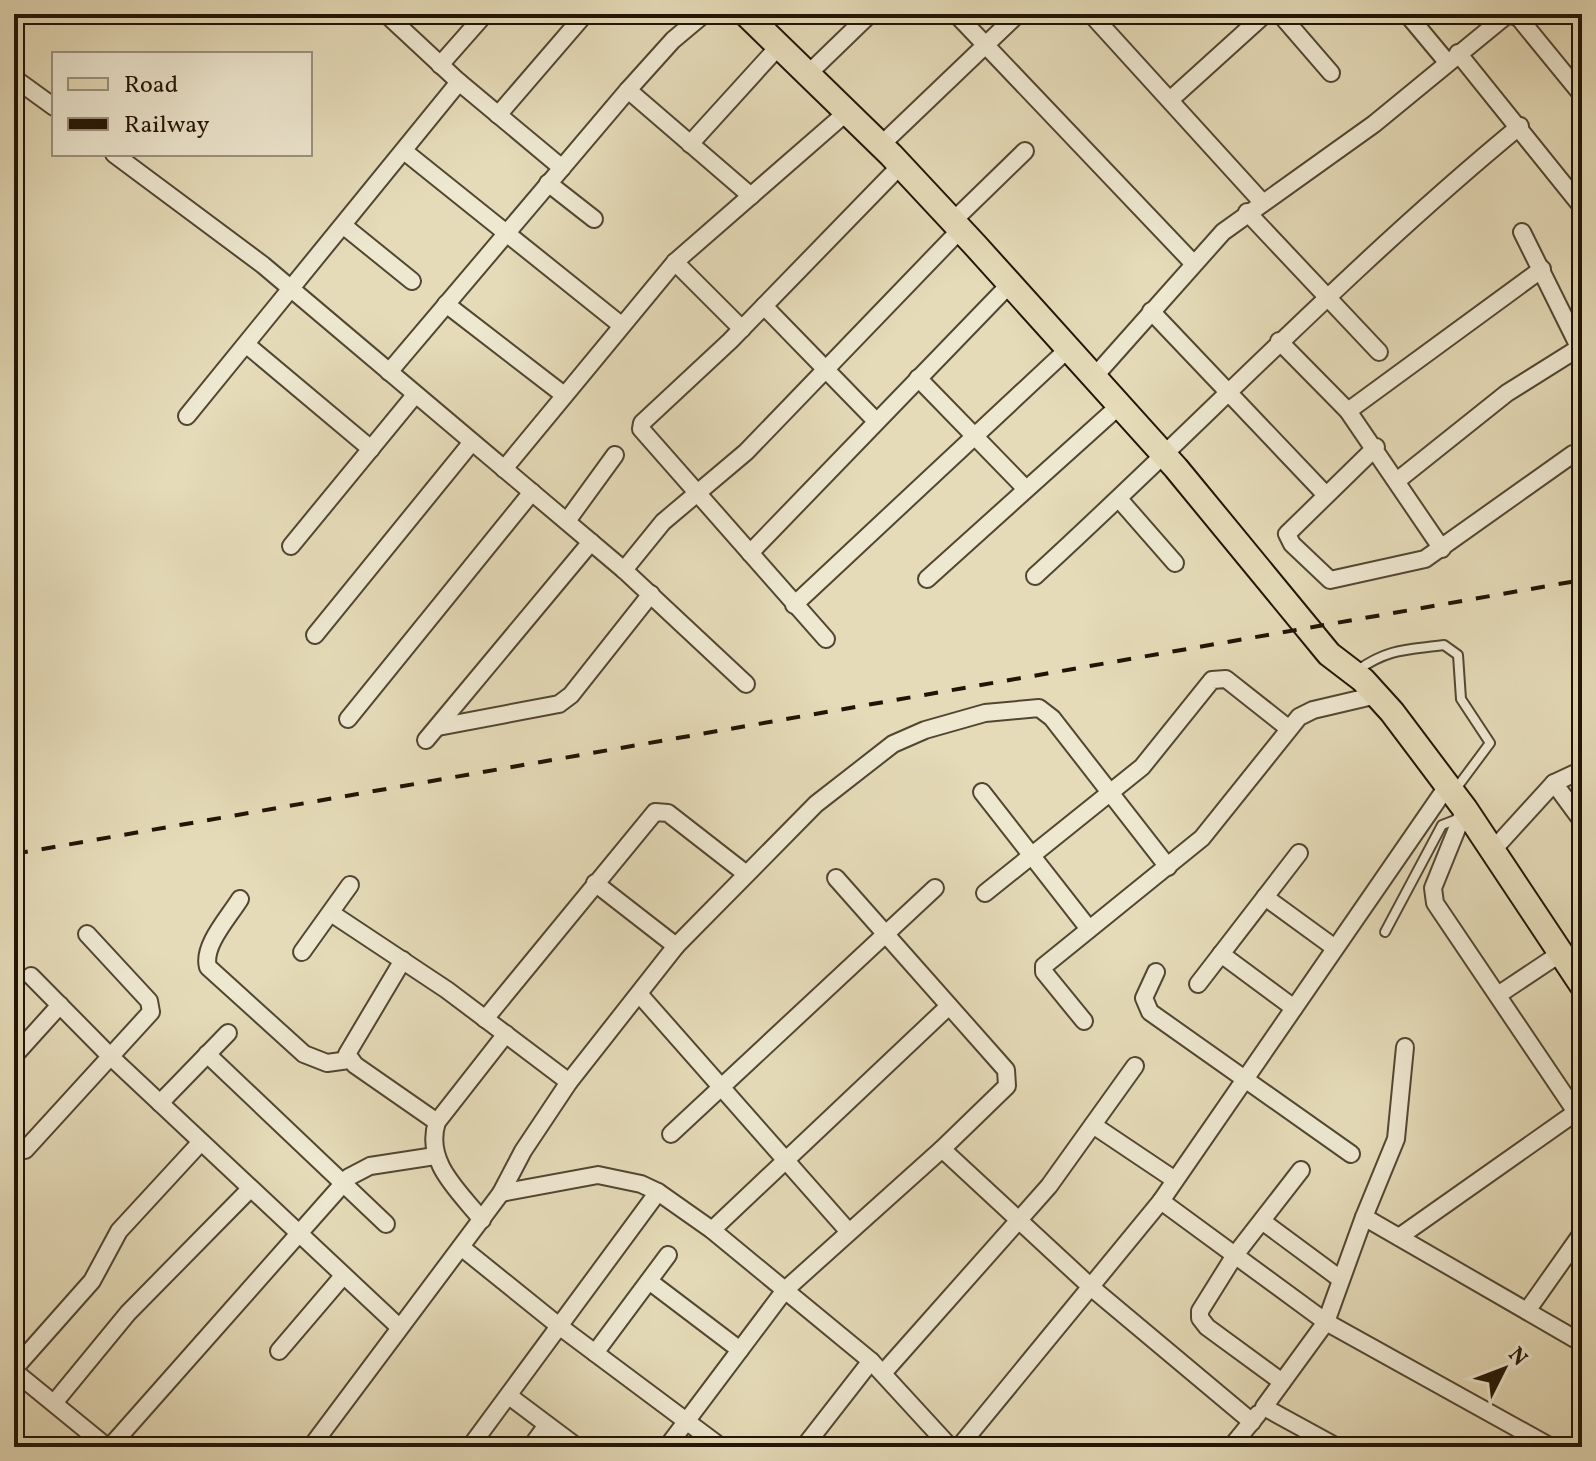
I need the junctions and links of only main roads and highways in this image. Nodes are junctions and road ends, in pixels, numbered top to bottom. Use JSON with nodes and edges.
{"nodes":[{"id":1,"x":746,"y":14,"type":"edge"},
{"id":2,"x":1582,"y":985,"type":"edge"}],
"edges":[{"from":1,"to":2,"type":"main road"}]}
